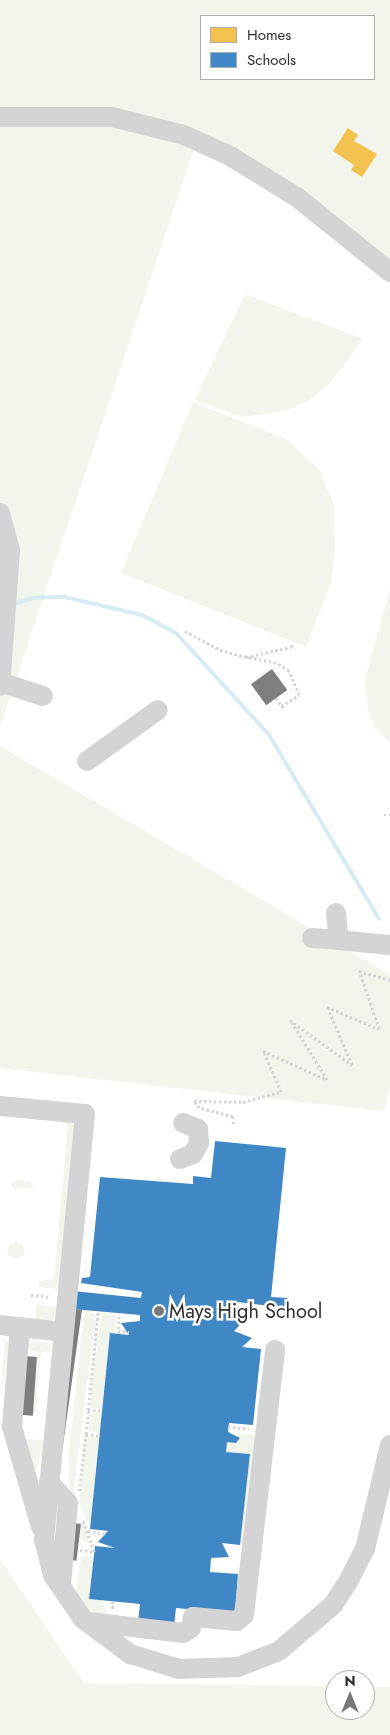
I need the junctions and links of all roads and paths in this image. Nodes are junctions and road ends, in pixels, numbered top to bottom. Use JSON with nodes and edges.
{"nodes":[{"id":1,"x":0,"y":117,"type":"edge"},
{"id":2,"x":390,"y":272,"type":"edge"},
{"id":3,"x":0,"y":513,"type":"edge"},
{"id":4,"x":185,"y":631,"type":"dead end"},
{"id":5,"x":293,"y":642,"type":"dead end"},
{"id":6,"x":246,"y":657,"type":"junction"},
{"id":7,"x":0,"y":682,"type":"edge"},
{"id":8,"x":0,"y":686,"type":"edge"},
{"id":9,"x":43,"y":696,"type":"dead end"},
{"id":10,"x":276,"y":698,"type":"dead end"},
{"id":11,"x":281,"y":706,"type":"junction"},
{"id":12,"x":158,"y":710,"type":"dead end"},
{"id":13,"x":285,"y":710,"type":"dead end"},
{"id":14,"x":87,"y":760,"type":"dead end"},
{"id":15,"x":384,"y":815,"type":"dead end"},
{"id":16,"x":390,"y":815,"type":"edge"},
{"id":17,"x":336,"y":914,"type":"dead end"},
{"id":18,"x":312,"y":938,"type":"dead end"},
{"id":19,"x":339,"y":940,"type":"junction"},
{"id":20,"x":390,"y":945,"type":"edge"},
{"id":21,"x":390,"y":980,"type":"edge"},
{"id":22,"x":0,"y":1106,"type":"edge"},
{"id":23,"x":183,"y":1123,"type":"dead end"},
{"id":24,"x":233,"y":1124,"type":"dead end"},
{"id":25,"x":180,"y":1159,"type":"dead end"},
{"id":26,"x":31,"y":1295,"type":"dead end"},
{"id":27,"x":58,"y":1298,"type":"dead end"},
{"id":28,"x":98,"y":1311,"type":"dead end"},
{"id":29,"x":119,"y":1313,"type":"dead end"},
{"id":30,"x":10,"y":1326,"type":"edge"},
{"id":31,"x":63,"y":1332,"type":"junction"},
{"id":32,"x":129,"y":1332,"type":"dead end"},
{"id":33,"x":275,"y":1350,"type":"dead end"},
{"id":34,"x":0,"y":1408,"type":"edge"},
{"id":35,"x":88,"y":1410,"type":"junction"},
{"id":36,"x":102,"y":1411,"type":"dead end"},
{"id":37,"x":12,"y":1427,"type":"junction"},
{"id":38,"x":228,"y":1427,"type":"dead end"},
{"id":39,"x":266,"y":1431,"type":"junction"},
{"id":40,"x":86,"y":1434,"type":"junction"},
{"id":41,"x":100,"y":1436,"type":"dead end"},
{"id":42,"x":390,"y":1445,"type":"edge"},
{"id":43,"x":49,"y":1482,"type":"junction"},
{"id":44,"x":78,"y":1498,"type":"dead end"},
{"id":45,"x":78,"y":1519,"type":"dead end"},
{"id":46,"x":88,"y":1531,"type":"junction"},
{"id":47,"x":108,"y":1534,"type":"dead end"},
{"id":48,"x":44,"y":1539,"type":"junction"},
{"id":49,"x":75,"y":1550,"type":"dead end"},
{"id":50,"x":61,"y":1590,"type":"junction"},
{"id":51,"x":88,"y":1622,"type":"junction"}],
"edges":[{"from":1,"to":2,"type":"street"},
{"from":3,"to":7,"type":"street"},
{"from":4,"to":6,"type":"path"},
{"from":5,"to":6,"type":"path"},
{"from":6,"to":11,"type":"path"},
{"from":7,"to":8,"type":"street"},
{"from":7,"to":9,"type":"street"},
{"from":10,"to":11,"type":"path"},
{"from":11,"to":13,"type":"path"},
{"from":12,"to":14,"type":"street"},
{"from":15,"to":16,"type":"path"},
{"from":17,"to":19,"type":"street"},
{"from":18,"to":19,"type":"street"},
{"from":19,"to":20,"type":"street"},
{"from":21,"to":24,"type":"path"},
{"from":22,"to":31,"type":"street"},
{"from":23,"to":25,"type":"street"},
{"from":26,"to":27,"type":"path"},
{"from":28,"to":35,"type":"path"},
{"from":29,"to":32,"type":"path"},
{"from":30,"to":31,"type":"street"},
{"from":30,"to":37,"type":"street"},
{"from":31,"to":43,"type":"street"},
{"from":33,"to":39,"type":"street"},
{"from":34,"to":37,"type":"street"},
{"from":35,"to":36,"type":"path"},
{"from":35,"to":40,"type":"path"},
{"from":37,"to":48,"type":"street"},
{"from":38,"to":39,"type":"path"},
{"from":39,"to":51,"type":"street"},
{"from":40,"to":41,"type":"path"},
{"from":40,"to":44,"type":"path"},
{"from":42,"to":51,"type":"street"},
{"from":43,"to":48,"type":"street"},
{"from":43,"to":50,"type":"street"},
{"from":45,"to":46,"type":"path"},
{"from":46,"to":47,"type":"path"},
{"from":46,"to":49,"type":"path"},
{"from":48,"to":50,"type":"street"},
{"from":50,"to":51,"type":"street"}]}
